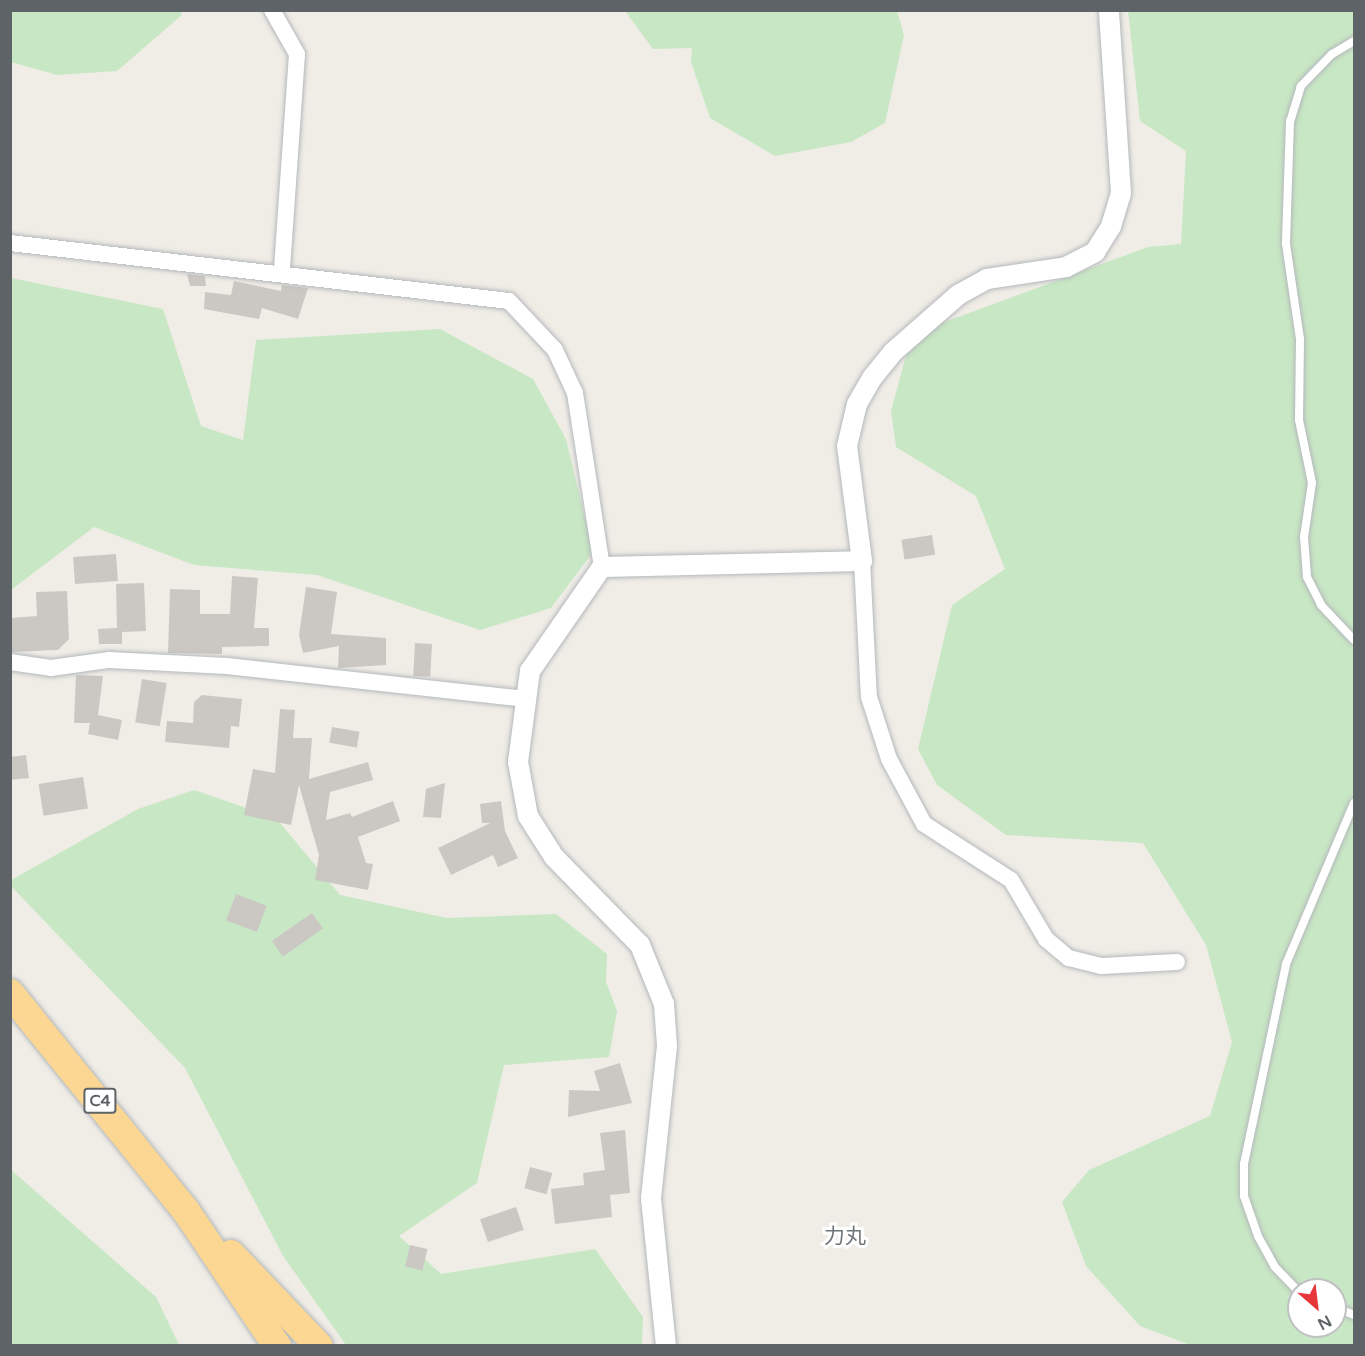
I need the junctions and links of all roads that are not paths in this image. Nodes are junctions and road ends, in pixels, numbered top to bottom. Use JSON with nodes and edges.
{"nodes":[{"id":1,"x":272,"y":10,"type":"edge"},
{"id":2,"x":1109,"y":10,"type":"edge"},
{"id":3,"x":1354,"y":41,"type":"edge"},
{"id":4,"x":10,"y":243,"type":"edge"},
{"id":5,"x":282,"y":271,"type":"junction"},
{"id":6,"x":862,"y":561,"type":"junction"},
{"id":7,"x":602,"y":567,"type":"junction"},
{"id":8,"x":1354,"y":640,"type":"edge"},
{"id":9,"x":10,"y":662,"type":"edge"},
{"id":10,"x":524,"y":699,"type":"junction"},
{"id":11,"x":1354,"y":803,"type":"edge"},
{"id":12,"x":1177,"y":962,"type":"dead end"},
{"id":13,"x":10,"y":993,"type":"edge"},
{"id":14,"x":186,"y":1210,"type":"junction"},
{"id":15,"x":1287,"y":1280,"type":"edge"},
{"id":16,"x":277,"y":1346,"type":"edge"},
{"id":17,"x":319,"y":1346,"type":"edge"},
{"id":18,"x":666,"y":1346,"type":"edge"}],
"edges":[{"from":1,"to":5,"type":"street"},
{"from":2,"to":6,"type":"street"},
{"from":3,"to":8,"type":"lane"},
{"from":4,"to":5,"type":"street"},
{"from":5,"to":7,"type":"street"},
{"from":6,"to":7,"type":"street"},
{"from":6,"to":12,"type":"street"},
{"from":7,"to":10,"type":"street"},
{"from":9,"to":10,"type":"street"},
{"from":10,"to":18,"type":"street"},
{"from":11,"to":15,"type":"lane"},
{"from":13,"to":14,"type":"highway","number":"C4"},
{"from":14,"to":16,"type":"highway","number":"C4"},
{"from":14,"to":17,"type":"highway"}]}
